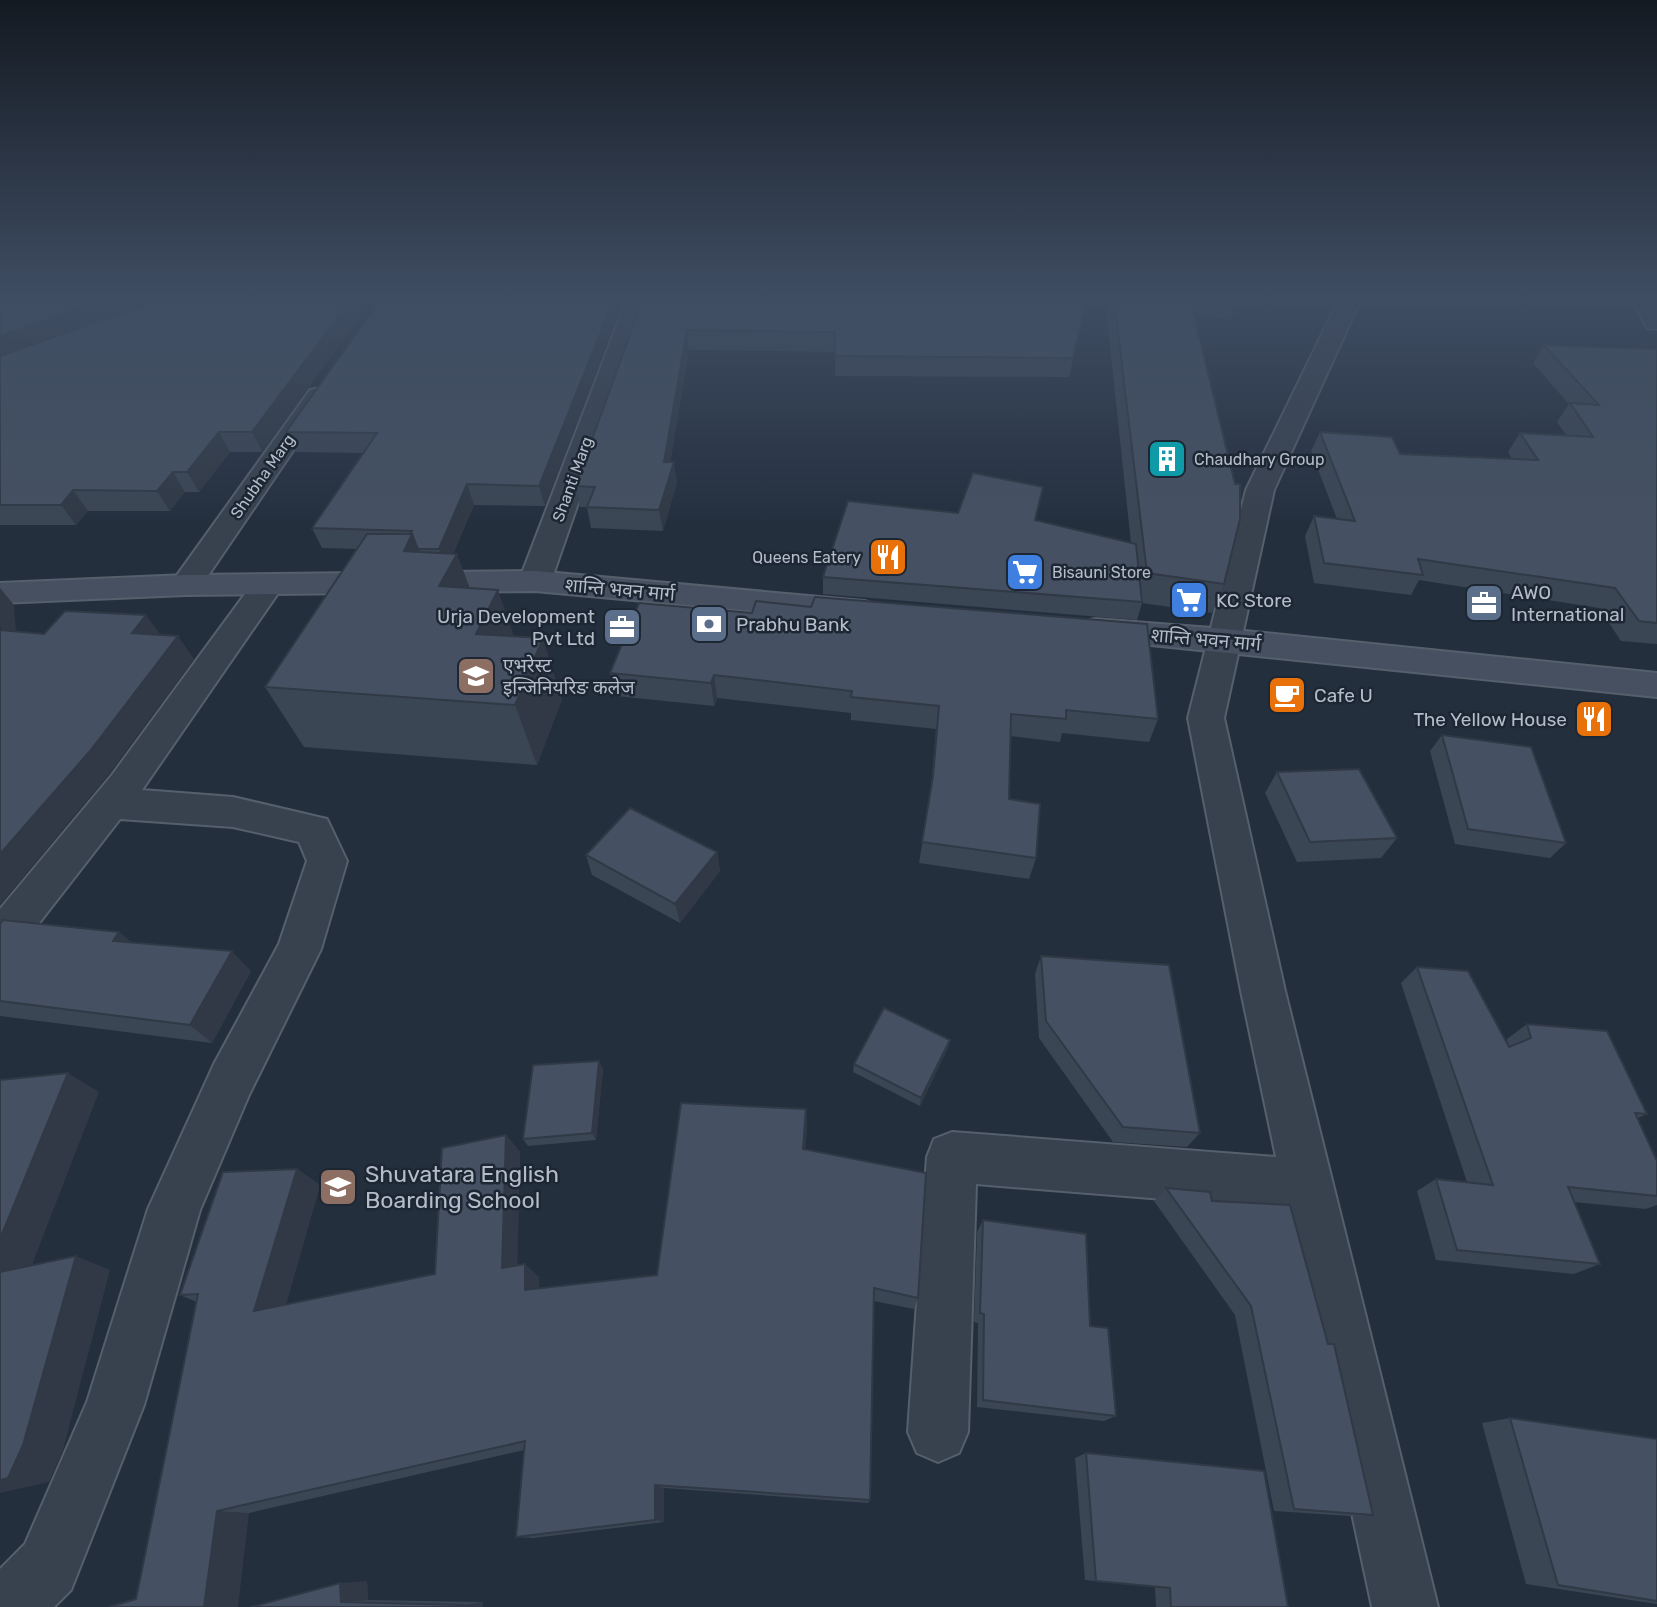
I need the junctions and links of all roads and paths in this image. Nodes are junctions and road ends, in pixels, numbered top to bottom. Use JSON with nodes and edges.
{"nodes":[{"id":1,"x":611,"y":374,"type":"edge"},
{"id":2,"x":1315,"y":374,"type":"edge"},
{"id":3,"x":330,"y":379,"type":"edge"},
{"id":4,"x":535,"y":581,"type":"junction"},
{"id":5,"x":186,"y":585,"type":"junction"},
{"id":6,"x":267,"y":586,"type":"junction"},
{"id":7,"x":0,"y":593,"type":"edge"},
{"id":8,"x":900,"y":614,"type":"edge"},
{"id":9,"x":1062,"y":627,"type":"edge"},
{"id":10,"x":1225,"y":640,"type":"junction"},
{"id":11,"x":1657,"y":685,"type":"edge"},
{"id":12,"x":111,"y":803,"type":"junction"},
{"id":13,"x":0,"y":941,"type":"edge"},
{"id":14,"x":1307,"y":1185,"type":"junction"},
{"id":15,"x":938,"y":1432,"type":"dead end"},
{"id":16,"x":8,"y":1607,"type":"edge"},
{"id":17,"x":1405,"y":1607,"type":"edge"}],
"edges":[{"from":1,"to":4,"type":"street","name":"Shanti Marg"},
{"from":2,"to":10,"type":"street"},
{"from":3,"to":5,"type":"street","name":"Shubha Marg"},
{"from":4,"to":6,"type":"main road","name":"शान्ति भवन मार्ग"},
{"from":4,"to":8,"type":"main road","name":"शान्ति भवन मार्ग"},
{"from":5,"to":6,"type":"main road","name":"शान्ति भवन मार्ग"},
{"from":5,"to":7,"type":"main road","name":"शान्ति भवन मार्ग"},
{"from":6,"to":12,"type":"street"},
{"from":9,"to":10,"type":"main road","name":"शान्ति भवन मार्ग"},
{"from":10,"to":11,"type":"main road","name":"शान्ति भवन मार्ग"},
{"from":10,"to":14,"type":"street"},
{"from":12,"to":13,"type":"street"},
{"from":12,"to":16,"type":"street"},
{"from":14,"to":15,"type":"street"},
{"from":14,"to":17,"type":"street"}]}
